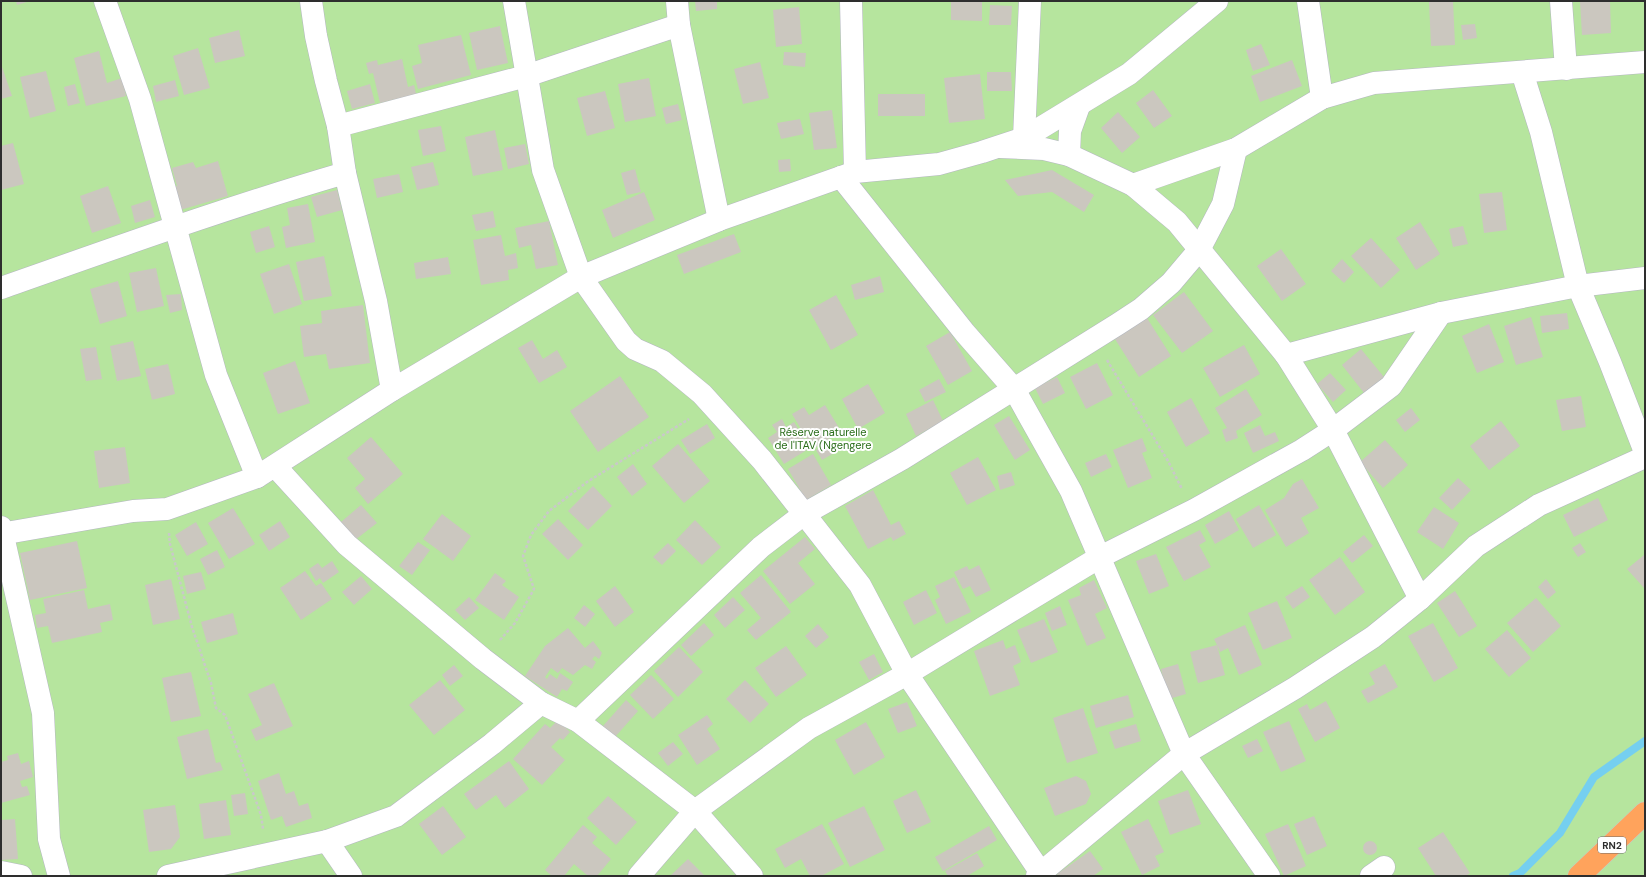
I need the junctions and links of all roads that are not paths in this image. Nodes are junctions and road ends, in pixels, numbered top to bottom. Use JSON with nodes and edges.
{"nodes":[{"id":1,"x":105,"y":1,"type":"edge"},
{"id":2,"x":311,"y":1,"type":"edge"},
{"id":3,"x":514,"y":1,"type":"edge"},
{"id":4,"x":677,"y":1,"type":"edge"},
{"id":5,"x":851,"y":1,"type":"edge"},
{"id":6,"x":1030,"y":1,"type":"edge"},
{"id":7,"x":1217,"y":1,"type":"edge"},
{"id":8,"x":1308,"y":1,"type":"edge"},
{"id":9,"x":1560,"y":1,"type":"edge"},
{"id":10,"x":679,"y":25,"type":"junction"},
{"id":11,"x":1645,"y":62,"type":"edge"},
{"id":12,"x":1566,"y":69,"type":"junction"},
{"id":13,"x":1522,"y":72,"type":"junction"},
{"id":14,"x":526,"y":76,"type":"junction"},
{"id":15,"x":1322,"y":98,"type":"junction"},
{"id":16,"x":1079,"y":106,"type":"junction"},
{"id":17,"x":338,"y":126,"type":"junction"},
{"id":18,"x":1024,"y":138,"type":"junction"},
{"id":19,"x":999,"y":147,"type":"junction"},
{"id":20,"x":1236,"y":149,"type":"junction"},
{"id":21,"x":1069,"y":155,"type":"junction"},
{"id":22,"x":344,"y":173,"type":"junction"},
{"id":23,"x":848,"y":174,"type":"junction"},
{"id":24,"x":1133,"y":185,"type":"junction"},
{"id":25,"x":719,"y":220,"type":"junction"},
{"id":26,"x":175,"y":227,"type":"junction"},
{"id":27,"x":1199,"y":250,"type":"junction"},
{"id":28,"x":581,"y":277,"type":"junction"},
{"id":29,"x":1645,"y":278,"type":"edge"},
{"id":30,"x":1578,"y":286,"type":"junction"},
{"id":31,"x":1,"y":288,"type":"edge"},
{"id":32,"x":1441,"y":313,"type":"junction"},
{"id":33,"x":1286,"y":355,"type":"junction"},
{"id":34,"x":1014,"y":389,"type":"junction"},
{"id":35,"x":392,"y":390,"type":"junction"},
{"id":36,"x":1333,"y":430,"type":"junction"},
{"id":37,"x":1645,"y":452,"type":"edge"},
{"id":38,"x":1645,"y":457,"type":"edge"},
{"id":39,"x":266,"y":472,"type":"junction"},
{"id":40,"x":804,"y":514,"type":"junction"},
{"id":41,"x":1,"y":532,"type":"edge"},
{"id":42,"x":1100,"y":557,"type":"junction"},
{"id":43,"x":1420,"y":599,"type":"junction"},
{"id":44,"x":907,"y":674,"type":"junction"},
{"id":45,"x":541,"y":703,"type":"junction"},
{"id":46,"x":578,"y":721,"type":"junction"},
{"id":47,"x":1184,"y":754,"type":"junction"},
{"id":48,"x":696,"y":811,"type":"junction"},
{"id":49,"x":1645,"y":813,"type":"edge"},
{"id":50,"x":327,"y":841,"type":"junction"},
{"id":51,"x":1,"y":872,"type":"edge"},
{"id":52,"x":1040,"y":875,"type":"edge"},
{"id":53,"x":21,"y":876,"type":"edge"},
{"id":54,"x":59,"y":876,"type":"edge"},
{"id":55,"x":168,"y":876,"type":"edge"},
{"id":56,"x":350,"y":876,"type":"edge"},
{"id":57,"x":639,"y":876,"type":"edge"},
{"id":58,"x":752,"y":876,"type":"edge"},
{"id":59,"x":1269,"y":876,"type":"edge"},
{"id":60,"x":1579,"y":876,"type":"edge"}],
"edges":[{"from":1,"to":26,"type":"street"},
{"from":2,"to":17,"type":"street"},
{"from":3,"to":14,"type":"street"},
{"from":4,"to":10,"type":"street"},
{"from":5,"to":23,"type":"street"},
{"from":6,"to":18,"type":"street"},
{"from":7,"to":16,"type":"street"},
{"from":8,"to":15,"type":"street"},
{"from":9,"to":12,"type":"street"},
{"from":10,"to":14,"type":"street"},
{"from":10,"to":25,"type":"street"},
{"from":11,"to":12,"type":"street"},
{"from":12,"to":13,"type":"street"},
{"from":13,"to":15,"type":"street"},
{"from":13,"to":30,"type":"street"},
{"from":14,"to":17,"type":"street"},
{"from":14,"to":28,"type":"street"},
{"from":15,"to":20,"type":"street"},
{"from":16,"to":18,"type":"street"},
{"from":16,"to":21,"type":"street"},
{"from":17,"to":22,"type":"street"},
{"from":18,"to":19,"type":"street"},
{"from":19,"to":21,"type":"street"},
{"from":19,"to":23,"type":"street"},
{"from":20,"to":24,"type":"street"},
{"from":20,"to":27,"type":"street"},
{"from":21,"to":24,"type":"street"},
{"from":22,"to":26,"type":"street"},
{"from":22,"to":35,"type":"street"},
{"from":23,"to":25,"type":"street"},
{"from":23,"to":34,"type":"street"},
{"from":24,"to":27,"type":"street"},
{"from":25,"to":28,"type":"street"},
{"from":26,"to":31,"type":"street"},
{"from":26,"to":39,"type":"street"},
{"from":27,"to":33,"type":"street"},
{"from":27,"to":34,"type":"street"},
{"from":28,"to":35,"type":"street"},
{"from":28,"to":40,"type":"street"},
{"from":29,"to":30,"type":"street"},
{"from":30,"to":32,"type":"street"},
{"from":30,"to":37,"type":"street"},
{"from":32,"to":33,"type":"street"},
{"from":32,"to":36,"type":"street"},
{"from":33,"to":36,"type":"street"},
{"from":34,"to":40,"type":"street"},
{"from":34,"to":42,"type":"street"},
{"from":35,"to":39,"type":"street"},
{"from":36,"to":42,"type":"street"},
{"from":36,"to":43,"type":"street"},
{"from":38,"to":43,"type":"street"},
{"from":39,"to":41,"type":"street"},
{"from":39,"to":45,"type":"street"},
{"from":40,"to":44,"type":"street"},
{"from":40,"to":46,"type":"street"},
{"from":41,"to":54,"type":"street"},
{"from":42,"to":44,"type":"street"},
{"from":42,"to":47,"type":"street"},
{"from":43,"to":47,"type":"street"},
{"from":44,"to":48,"type":"street"},
{"from":44,"to":52,"type":"street"},
{"from":45,"to":46,"type":"street"},
{"from":45,"to":50,"type":"street"},
{"from":46,"to":48,"type":"street"},
{"from":47,"to":52,"type":"street"},
{"from":47,"to":59,"type":"street"},
{"from":48,"to":57,"type":"street"},
{"from":48,"to":58,"type":"street"},
{"from":49,"to":60,"type":"highway","number":"RN2"},
{"from":50,"to":55,"type":"street"},
{"from":50,"to":56,"type":"street"},
{"from":51,"to":53,"type":"street"}]}
